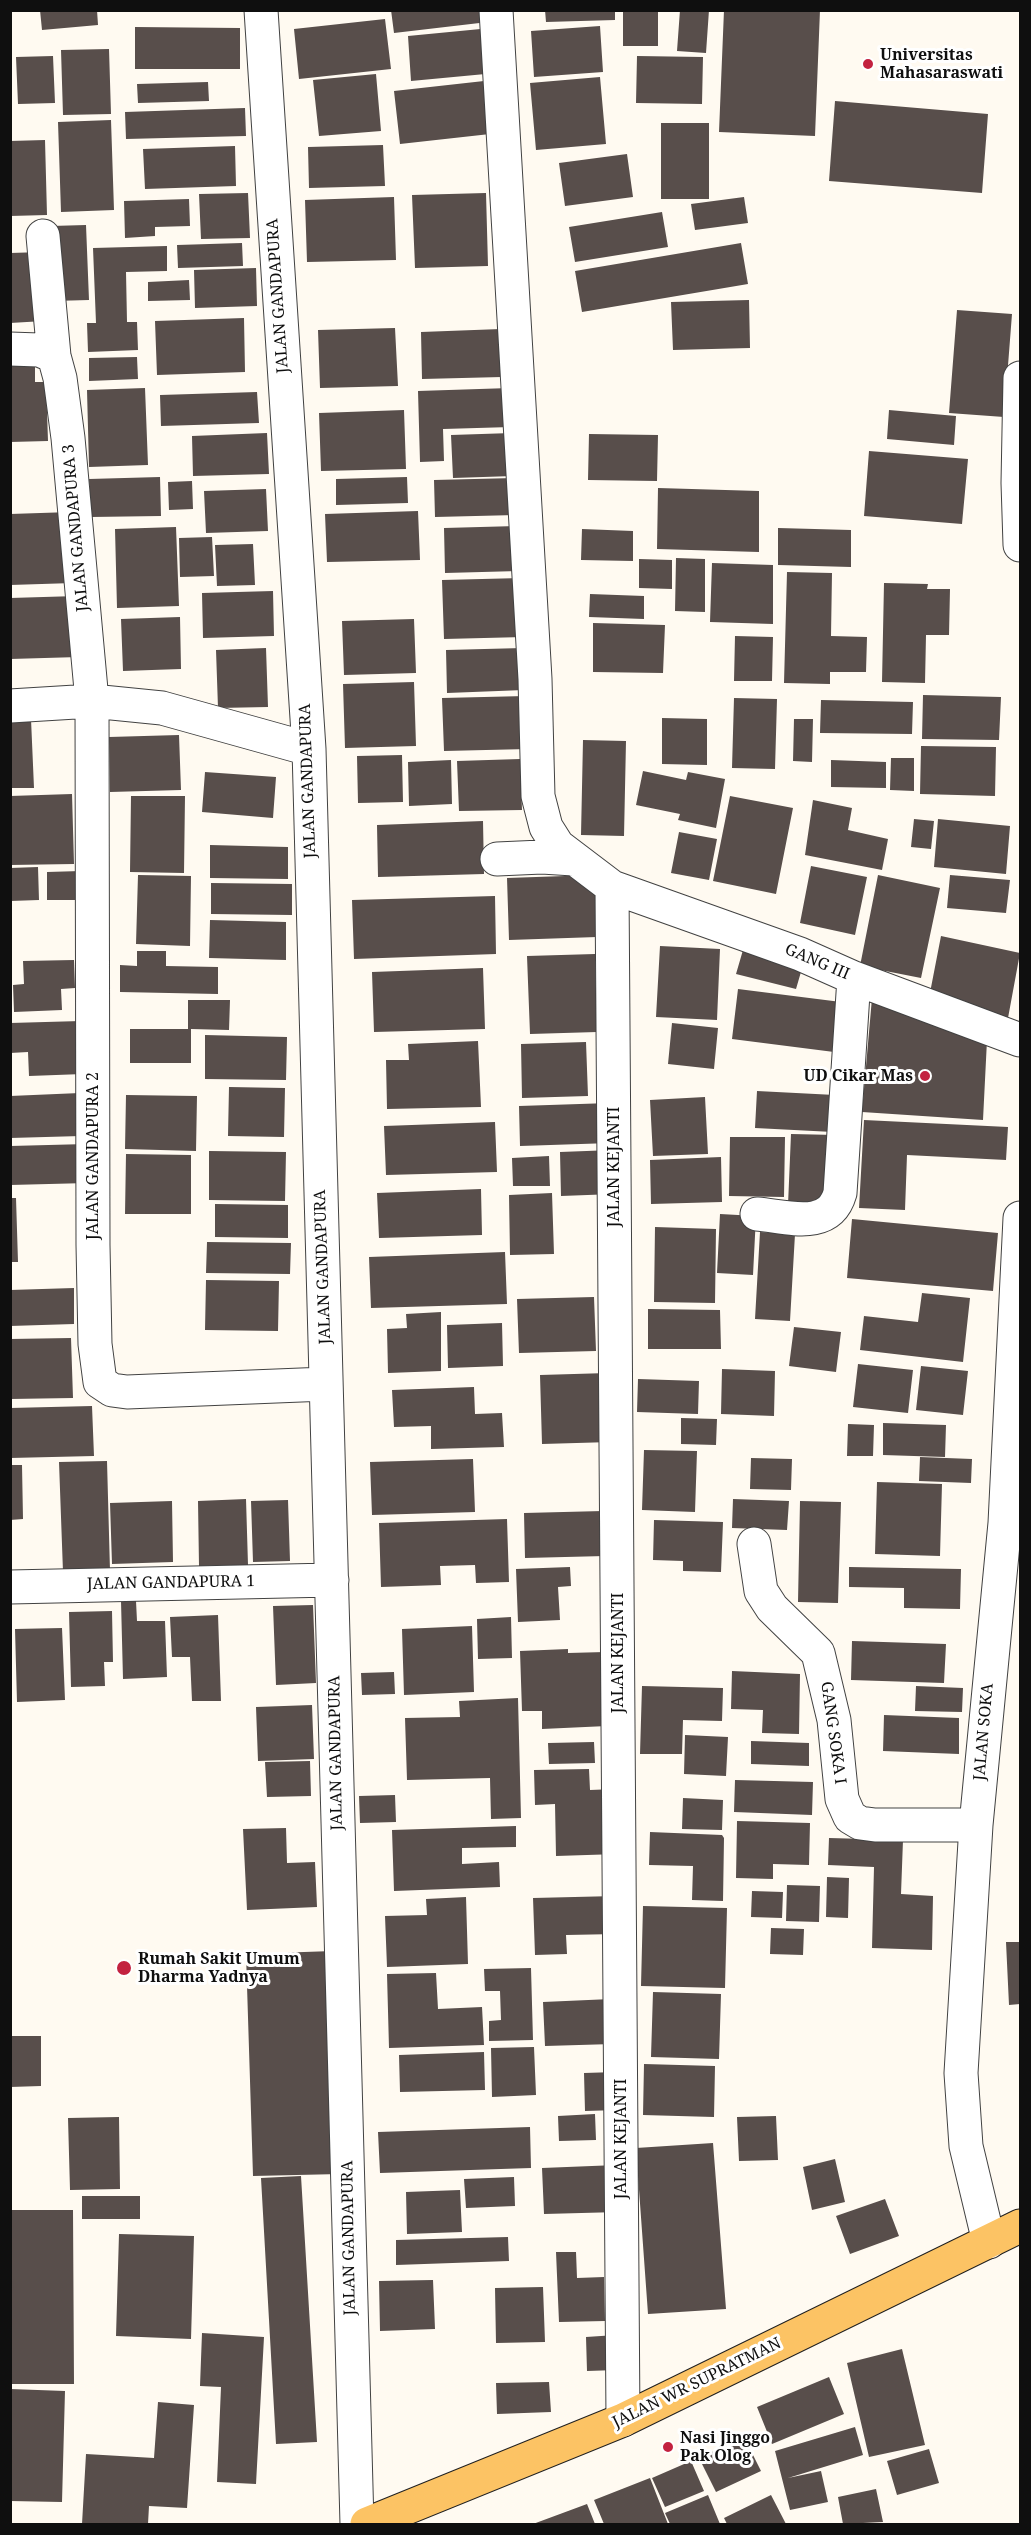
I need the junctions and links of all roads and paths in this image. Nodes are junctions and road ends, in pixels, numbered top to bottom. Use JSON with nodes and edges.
{"nodes":[{"id":1,"x":261,"y":10,"type":"edge"},
{"id":2,"x":496,"y":10,"type":"edge"},
{"id":3,"x":43,"y":236,"type":"dead end"},
{"id":4,"x":10,"y":349,"type":"edge"},
{"id":5,"x":54,"y":356,"type":"junction"},
{"id":6,"x":1020,"y":378,"type":"edge"},
{"id":7,"x":1020,"y":545,"type":"edge"},
{"id":8,"x":92,"y":701,"type":"junction"},
{"id":9,"x":10,"y":706,"type":"edge"},
{"id":10,"x":309,"y":749,"type":"junction"},
{"id":11,"x":496,"y":859,"type":"dead end"},
{"id":12,"x":574,"y":859,"type":"junction"},
{"id":13,"x":612,"y":887,"type":"junction"},
{"id":14,"x":854,"y":978,"type":"junction"},
{"id":15,"x":1020,"y":1040,"type":"edge"},
{"id":16,"x":757,"y":1214,"type":"dead end"},
{"id":17,"x":1020,"y":1218,"type":"edge"},
{"id":18,"x":326,"y":1384,"type":"junction"},
{"id":19,"x":1014,"y":1483,"type":"edge"},
{"id":20,"x":754,"y":1544,"type":"dead end"},
{"id":21,"x":332,"y":1580,"type":"junction"},
{"id":22,"x":10,"y":1587,"type":"edge"},
{"id":23,"x":976,"y":1825,"type":"junction"},
{"id":24,"x":1020,"y":2226,"type":"edge"},
{"id":25,"x":989,"y":2242,"type":"junction"},
{"id":26,"x":623,"y":2420,"type":"junction"},
{"id":27,"x":357,"y":2524,"type":"edge"},
{"id":28,"x":367,"y":2524,"type":"edge"}],
"edges":[{"from":1,"to":10,"type":"street","name":"JALAN GANDAPURA"},
{"from":2,"to":12,"type":"street","name":"GANG III"},
{"from":3,"to":5,"type":"street","name":"JALAN GANDAPURA 3"},
{"from":4,"to":5,"type":"street"},
{"from":5,"to":8,"type":"street","name":"JALAN GANDAPURA 3"},
{"from":6,"to":7,"type":"street"},
{"from":8,"to":9,"type":"street"},
{"from":8,"to":10,"type":"street"},
{"from":8,"to":18,"type":"street","name":"JALAN GANDAPURA 2"},
{"from":10,"to":18,"type":"street","name":"JALAN GANDAPURA"},
{"from":11,"to":12,"type":"street"},
{"from":12,"to":13,"type":"street","name":"GANG III"},
{"from":13,"to":14,"type":"street","name":"GANG III"},
{"from":13,"to":26,"type":"street","name":"JALAN KEJANTI"},
{"from":14,"to":15,"type":"street","name":"GANG III"},
{"from":14,"to":16,"type":"street"},
{"from":17,"to":19,"type":"street","name":"JALAN SOKA"},
{"from":18,"to":21,"type":"street","name":"JALAN GANDAPURA"},
{"from":19,"to":23,"type":"street","name":"JALAN SOKA"},
{"from":20,"to":23,"type":"street","name":"GANG SOKA I"},
{"from":21,"to":22,"type":"street","name":"JALAN GANDAPURA 1"},
{"from":21,"to":27,"type":"street","name":"JALAN GANDAPURA"},
{"from":23,"to":25,"type":"street","name":"JALAN SOKA"},
{"from":24,"to":25,"type":"main road","name":"JALAN WR SUPRATMAN"},
{"from":25,"to":26,"type":"main road","name":"JALAN WR SUPRATMAN"},
{"from":26,"to":28,"type":"main road","name":"JALAN WR SUPRATMAN"}]}
